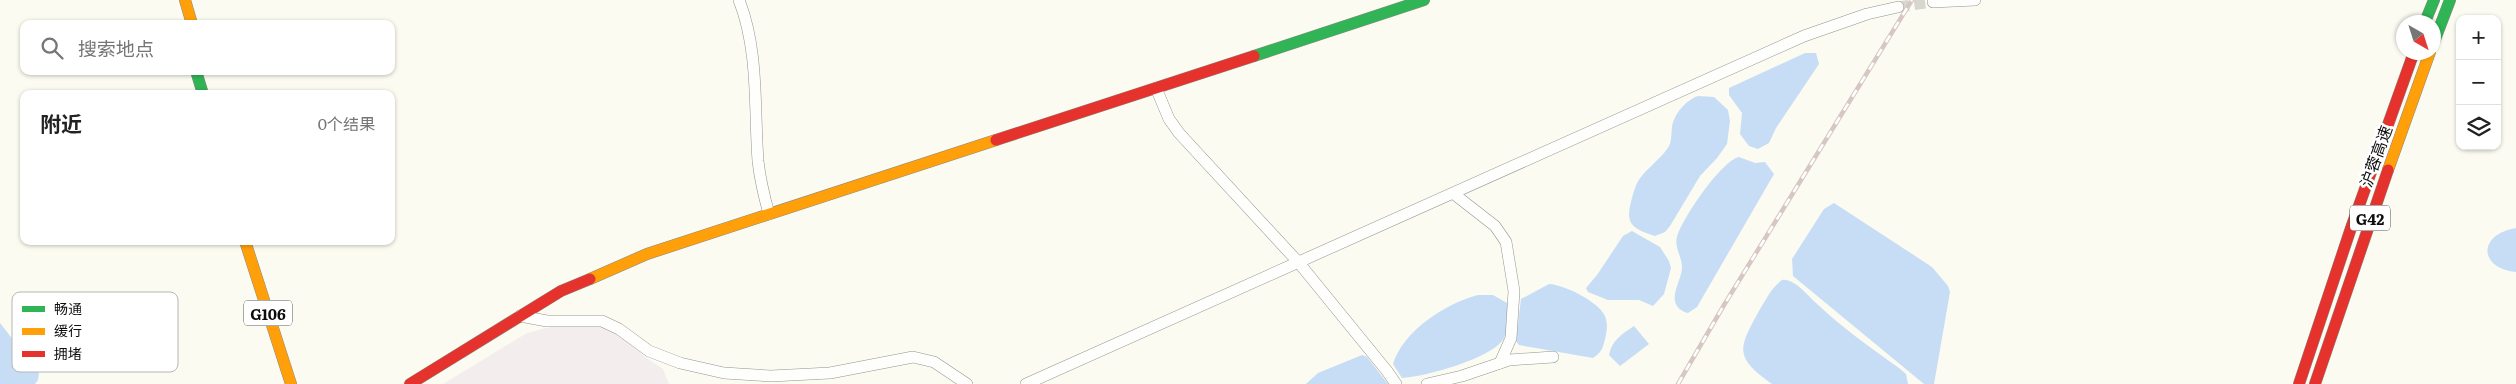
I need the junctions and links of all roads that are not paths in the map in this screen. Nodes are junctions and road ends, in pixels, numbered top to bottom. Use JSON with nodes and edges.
{"nodes":[{"id":1,"x":174,"y":0,"type":"edge"},
{"id":2,"x":185,"y":0,"type":"edge"},
{"id":3,"x":739,"y":0,"type":"edge"},
{"id":4,"x":1424,"y":0,"type":"edge"},
{"id":5,"x":1975,"y":0,"type":"edge"},
{"id":6,"x":2434,"y":0,"type":"edge"},
{"id":7,"x":2450,"y":0,"type":"edge"},
{"id":8,"x":1933,"y":2,"type":"dead end"},
{"id":9,"x":1898,"y":6,"type":"tunnel mouth"},
{"id":10,"x":2428,"y":15,"type":"edge"},
{"id":11,"x":180,"y":20,"type":"edge"},
{"id":12,"x":191,"y":20,"type":"edge"},
{"id":13,"x":2441,"y":24,"type":"edge"},
{"id":14,"x":2411,"y":60,"type":"edge"},
{"id":15,"x":2427,"y":60,"type":"edge"},
{"id":16,"x":197,"y":75,"type":"edge"},
{"id":17,"x":208,"y":75,"type":"edge"},
{"id":18,"x":1156,"y":88,"type":"junction"},
{"id":19,"x":202,"y":90,"type":"edge"},
{"id":20,"x":213,"y":90,"type":"edge"},
{"id":21,"x":1454,"y":194,"type":"junction"},
{"id":22,"x":769,"y":214,"type":"junction"},
{"id":23,"x":246,"y":245,"type":"edge"},
{"id":24,"x":257,"y":245,"type":"edge"},
{"id":25,"x":1299,"y":263,"type":"junction"},
{"id":26,"x":520,"y":316,"type":"junction"},
{"id":27,"x":1552,"y":357,"type":"dead end"},
{"id":28,"x":1500,"y":363,"type":"junction"},
{"id":29,"x":291,"y":384,"type":"edge"},
{"id":30,"x":302,"y":384,"type":"edge"},
{"id":31,"x":410,"y":384,"type":"edge"},
{"id":32,"x":967,"y":384,"type":"edge"},
{"id":33,"x":1026,"y":384,"type":"edge"},
{"id":34,"x":1396,"y":384,"type":"edge"},
{"id":35,"x":1426,"y":384,"type":"edge"},
{"id":36,"x":2299,"y":384,"type":"edge"},
{"id":37,"x":2315,"y":384,"type":"edge"}],
"edges":[{"from":1,"to":11,"type":"main road"},
{"from":2,"to":12,"type":"main road"},
{"from":3,"to":22,"type":"street"},
{"from":4,"to":18,"type":"main road"},
{"from":5,"to":8,"type":"street"},
{"from":6,"to":10,"type":"main road"},
{"from":7,"to":13,"type":"main road"},
{"from":9,"to":21,"type":"street"},
{"from":14,"to":36,"type":"main road","name":"沪蓉高速","number":"G42"},
{"from":15,"to":37,"type":"main road","name":"沪蓉高速","number":"G42"},
{"from":16,"to":19,"type":"main road"},
{"from":17,"to":20,"type":"main road"},
{"from":18,"to":22,"type":"main road"},
{"from":18,"to":25,"type":"street"},
{"from":21,"to":25,"type":"street"},
{"from":21,"to":28,"type":"street"},
{"from":22,"to":26,"type":"main road"},
{"from":23,"to":29,"type":"main road","number":"G106"},
{"from":24,"to":30,"type":"main road","number":"G106"},
{"from":25,"to":33,"type":"street"},
{"from":25,"to":34,"type":"street"},
{"from":26,"to":31,"type":"main road"},
{"from":26,"to":32,"type":"street"},
{"from":27,"to":28,"type":"street"},
{"from":28,"to":35,"type":"street"}]}
